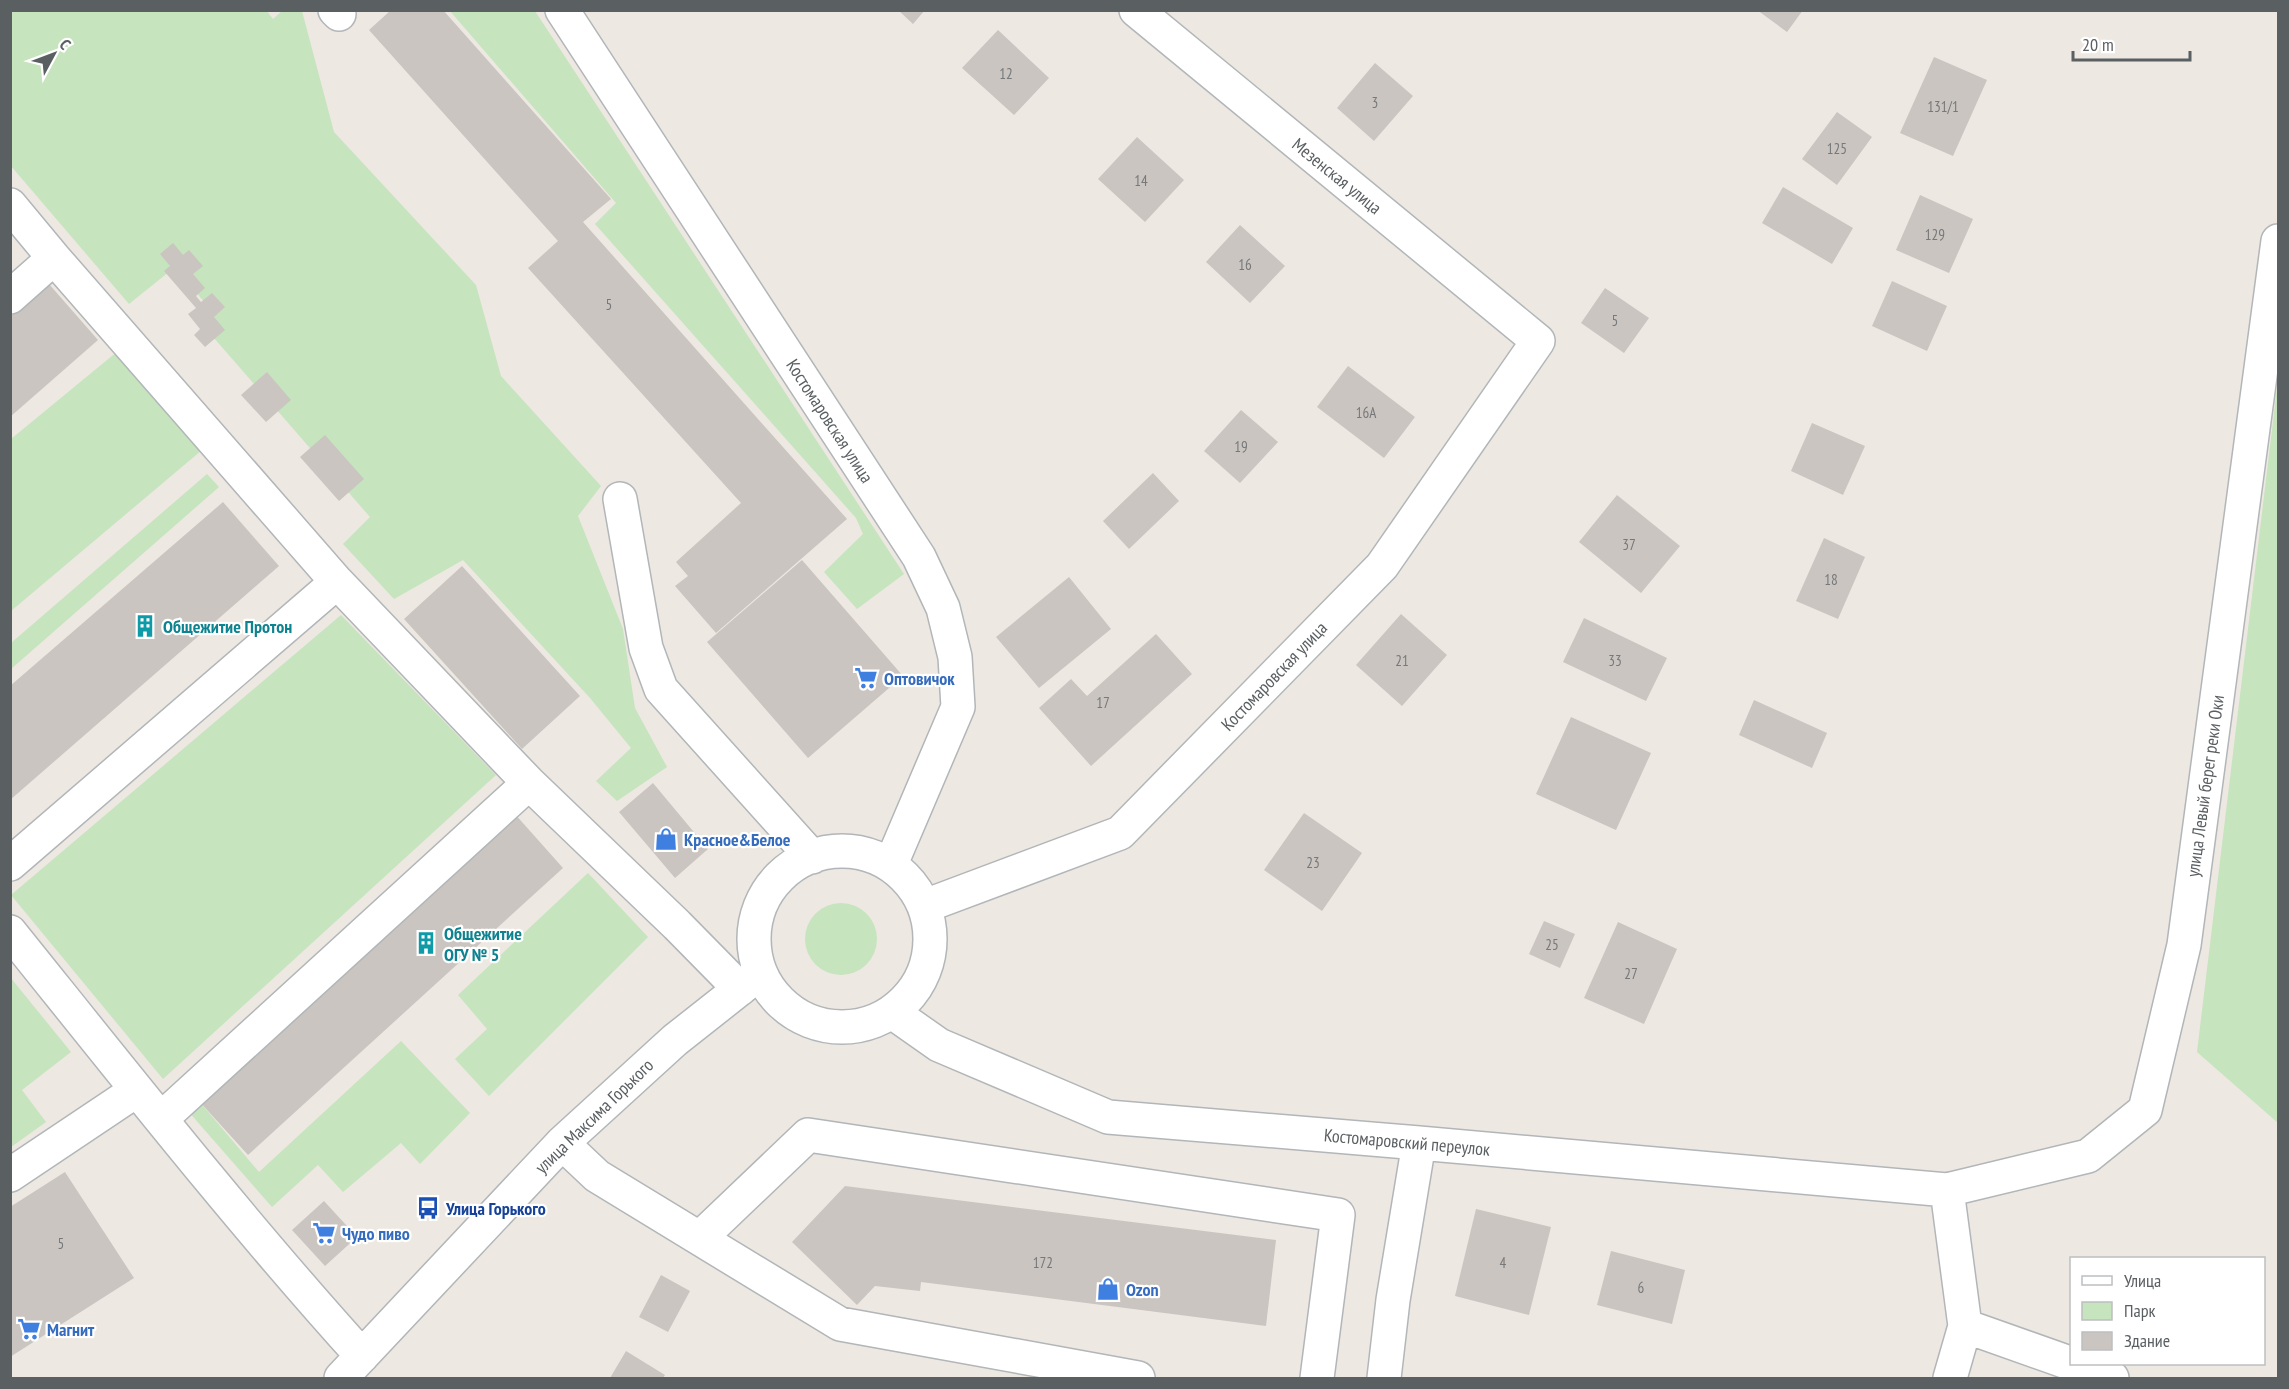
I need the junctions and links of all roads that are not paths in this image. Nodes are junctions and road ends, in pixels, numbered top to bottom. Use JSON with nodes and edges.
{"nodes":[{"id":1,"x":562,"y":10,"type":"edge"},
{"id":2,"x":1136,"y":10,"type":"edge"},
{"id":3,"x":10,"y":205,"type":"edge"},
{"id":4,"x":2278,"y":241,"type":"edge"},
{"id":5,"x":54,"y":258,"type":"junction"},
{"id":6,"x":10,"y":297,"type":"edge"},
{"id":7,"x":1538,"y":341,"type":"joint"},
{"id":8,"x":620,"y":499,"type":"dead end"},
{"id":9,"x":337,"y":582,"type":"junction"},
{"id":10,"x":529,"y":783,"type":"junction"},
{"id":11,"x":812,"y":856,"type":"junction"},
{"id":12,"x":10,"y":864,"type":"edge"},
{"id":13,"x":891,"y":864,"type":"junction"},
{"id":14,"x":925,"y":906,"type":"junction"},
{"id":15,"x":10,"y":932,"type":"edge"},
{"id":16,"x":750,"y":981,"type":"junction"},
{"id":17,"x":892,"y":1012,"type":"junction"},
{"id":18,"x":137,"y":1090,"type":"junction"},
{"id":19,"x":161,"y":1119,"type":"junction"},
{"id":20,"x":562,"y":1143,"type":"junction"},
{"id":21,"x":1419,"y":1143,"type":"junction"},
{"id":22,"x":10,"y":1175,"type":"edge"},
{"id":23,"x":1947,"y":1190,"type":"junction"},
{"id":24,"x":700,"y":1238,"type":"junction"},
{"id":25,"x":1965,"y":1326,"type":"junction"},
{"id":26,"x":2070,"y":1363,"type":"edge"},
{"id":27,"x":2075,"y":1365,"type":"edge"},
{"id":28,"x":352,"y":1367,"type":"edge"},
{"id":29,"x":1138,"y":1378,"type":"edge"},
{"id":30,"x":1317,"y":1378,"type":"edge"},
{"id":31,"x":1384,"y":1378,"type":"edge"},
{"id":32,"x":1950,"y":1378,"type":"edge"},
{"id":33,"x":2112,"y":1378,"type":"edge"}],
"edges":[{"from":1,"to":13,"type":"street","name":"Костомаровская улица"},
{"from":2,"to":7,"type":"street","name":"Мезенская улица"},
{"from":3,"to":5,"type":"street"},
{"from":4,"to":23,"type":"street","name":"улица Левый берег реки Оки"},
{"from":5,"to":6,"type":"street"},
{"from":5,"to":9,"type":"street"},
{"from":7,"to":14,"type":"street","name":"Костомаровская улица"},
{"from":8,"to":11,"type":"street"},
{"from":9,"to":10,"type":"street"},
{"from":9,"to":12,"type":"street"},
{"from":10,"to":16,"type":"street"},
{"from":10,"to":19,"type":"street"},
{"from":11,"to":13,"type":"street"},
{"from":11,"to":16,"type":"street"},
{"from":13,"to":14,"type":"street"},
{"from":14,"to":17,"type":"street"},
{"from":15,"to":18,"type":"street"},
{"from":16,"to":17,"type":"street"},
{"from":16,"to":20,"type":"street","name":"улица Максима Горького"},
{"from":17,"to":21,"type":"street","name":"Костомаровский переулок"},
{"from":18,"to":19,"type":"street"},
{"from":18,"to":22,"type":"street"},
{"from":19,"to":28,"type":"street"},
{"from":20,"to":24,"type":"street"},
{"from":20,"to":28,"type":"street","name":"улица Максима Горького"},
{"from":21,"to":23,"type":"street","name":"Костомаровский переулок"},
{"from":21,"to":31,"type":"street"},
{"from":23,"to":25,"type":"street"},
{"from":24,"to":29,"type":"street"},
{"from":24,"to":30,"type":"street"},
{"from":25,"to":26,"type":"street"},
{"from":25,"to":32,"type":"street"},
{"from":27,"to":33,"type":"street"}]}
